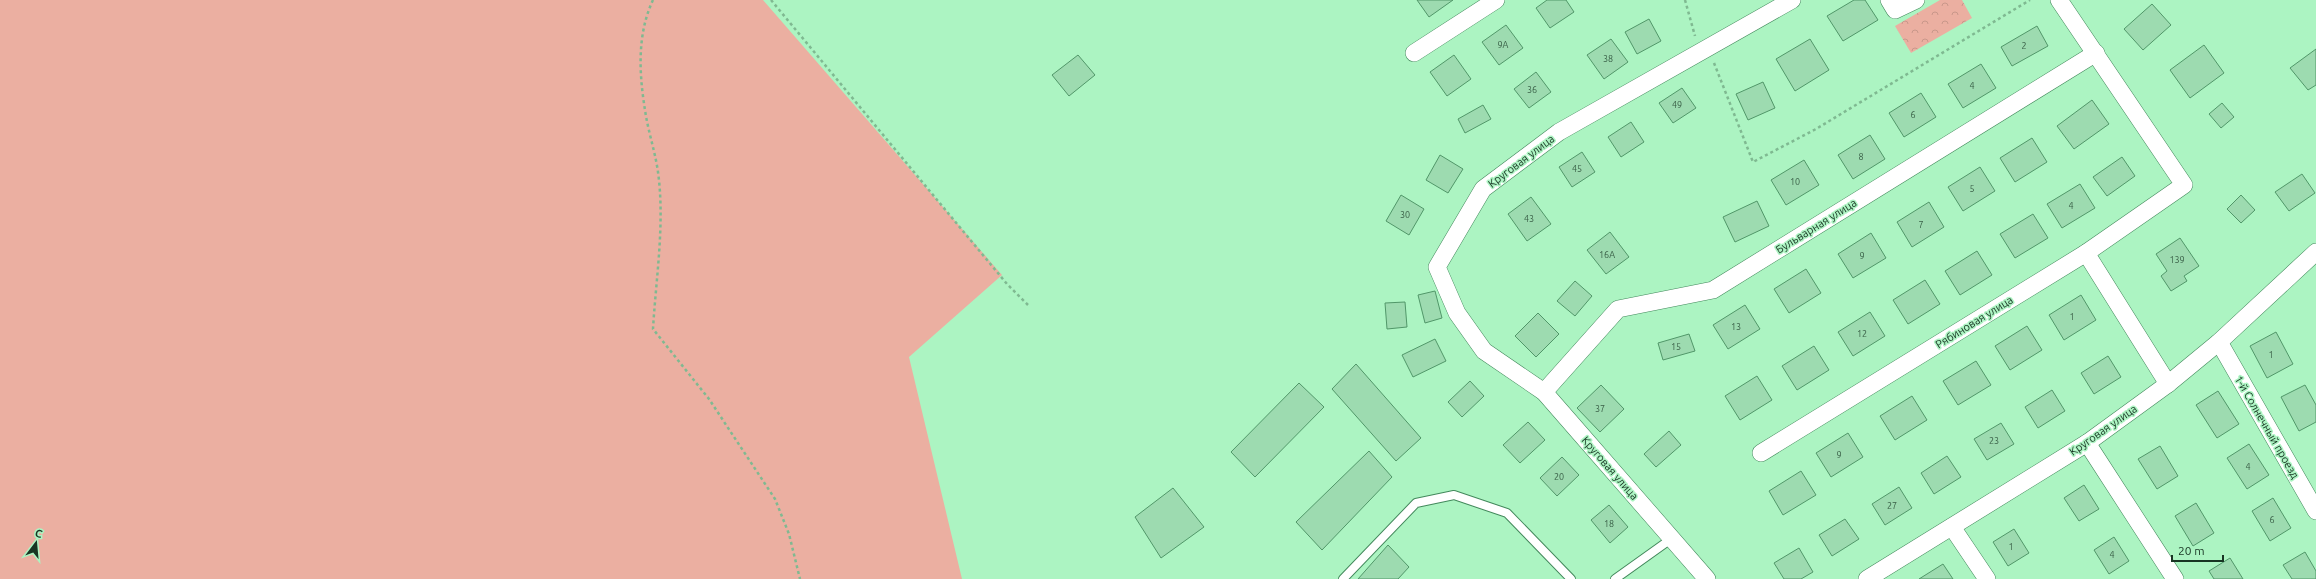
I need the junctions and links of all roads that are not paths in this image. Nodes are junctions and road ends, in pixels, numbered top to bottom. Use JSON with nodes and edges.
{"nodes":[{"id":1,"x":1496,"y":0,"type":"edge"},
{"id":2,"x":1792,"y":0,"type":"edge"},
{"id":3,"x":1889,"y":0,"type":"edge"},
{"id":4,"x":1916,"y":0,"type":"edge"},
{"id":5,"x":2059,"y":0,"type":"edge"},
{"id":6,"x":1414,"y":53,"type":"dead end"},
{"id":7,"x":2096,"y":53,"type":"junction"},
{"id":8,"x":2316,"y":252,"type":"edge"},
{"id":9,"x":2086,"y":253,"type":"junction"},
{"id":10,"x":2219,"y":342,"type":"junction"},
{"id":11,"x":2168,"y":384,"type":"junction"},
{"id":12,"x":1544,"y":392,"type":"junction"},
{"id":13,"x":2087,"y":443,"type":"junction"},
{"id":14,"x":1761,"y":453,"type":"dead end"},
{"id":15,"x":2316,"y":511,"type":"edge"},
{"id":16,"x":1952,"y":527,"type":"junction"},
{"id":17,"x":1671,"y":539,"type":"junction"},
{"id":18,"x":1343,"y":579,"type":"edge"},
{"id":19,"x":1571,"y":579,"type":"edge"},
{"id":20,"x":1615,"y":579,"type":"edge"},
{"id":21,"x":1707,"y":579,"type":"edge"},
{"id":22,"x":1867,"y":579,"type":"edge"},
{"id":23,"x":1987,"y":579,"type":"edge"},
{"id":24,"x":2175,"y":579,"type":"edge"}],
"edges":[{"from":1,"to":6,"type":"street"},
{"from":2,"to":12,"type":"street","name":"Круговая улица"},
{"from":3,"to":4,"type":"street"},
{"from":5,"to":7,"type":"street"},
{"from":7,"to":9,"type":"street","name":"Рябиновая улица"},
{"from":7,"to":12,"type":"street","name":"Бульварная улица"},
{"from":8,"to":10,"type":"street","name":"Круговая улица"},
{"from":9,"to":11,"type":"street"},
{"from":9,"to":14,"type":"street","name":"Рябиновая улица"},
{"from":10,"to":11,"type":"street","name":"Круговая улица"},
{"from":10,"to":15,"type":"street","name":"1-й Солнечный проезд"},
{"from":11,"to":13,"type":"street","name":"Круговая улица"},
{"from":12,"to":17,"type":"street","name":"Круговая улица"},
{"from":13,"to":16,"type":"street","name":"Круговая улица"},
{"from":13,"to":24,"type":"street"},
{"from":16,"to":22,"type":"street","name":"Круговая улица"},
{"from":16,"to":23,"type":"street"},
{"from":17,"to":20,"type":"lane"},
{"from":17,"to":21,"type":"street","name":"Круговая улица"},
{"from":18,"to":19,"type":"lane"}]}
